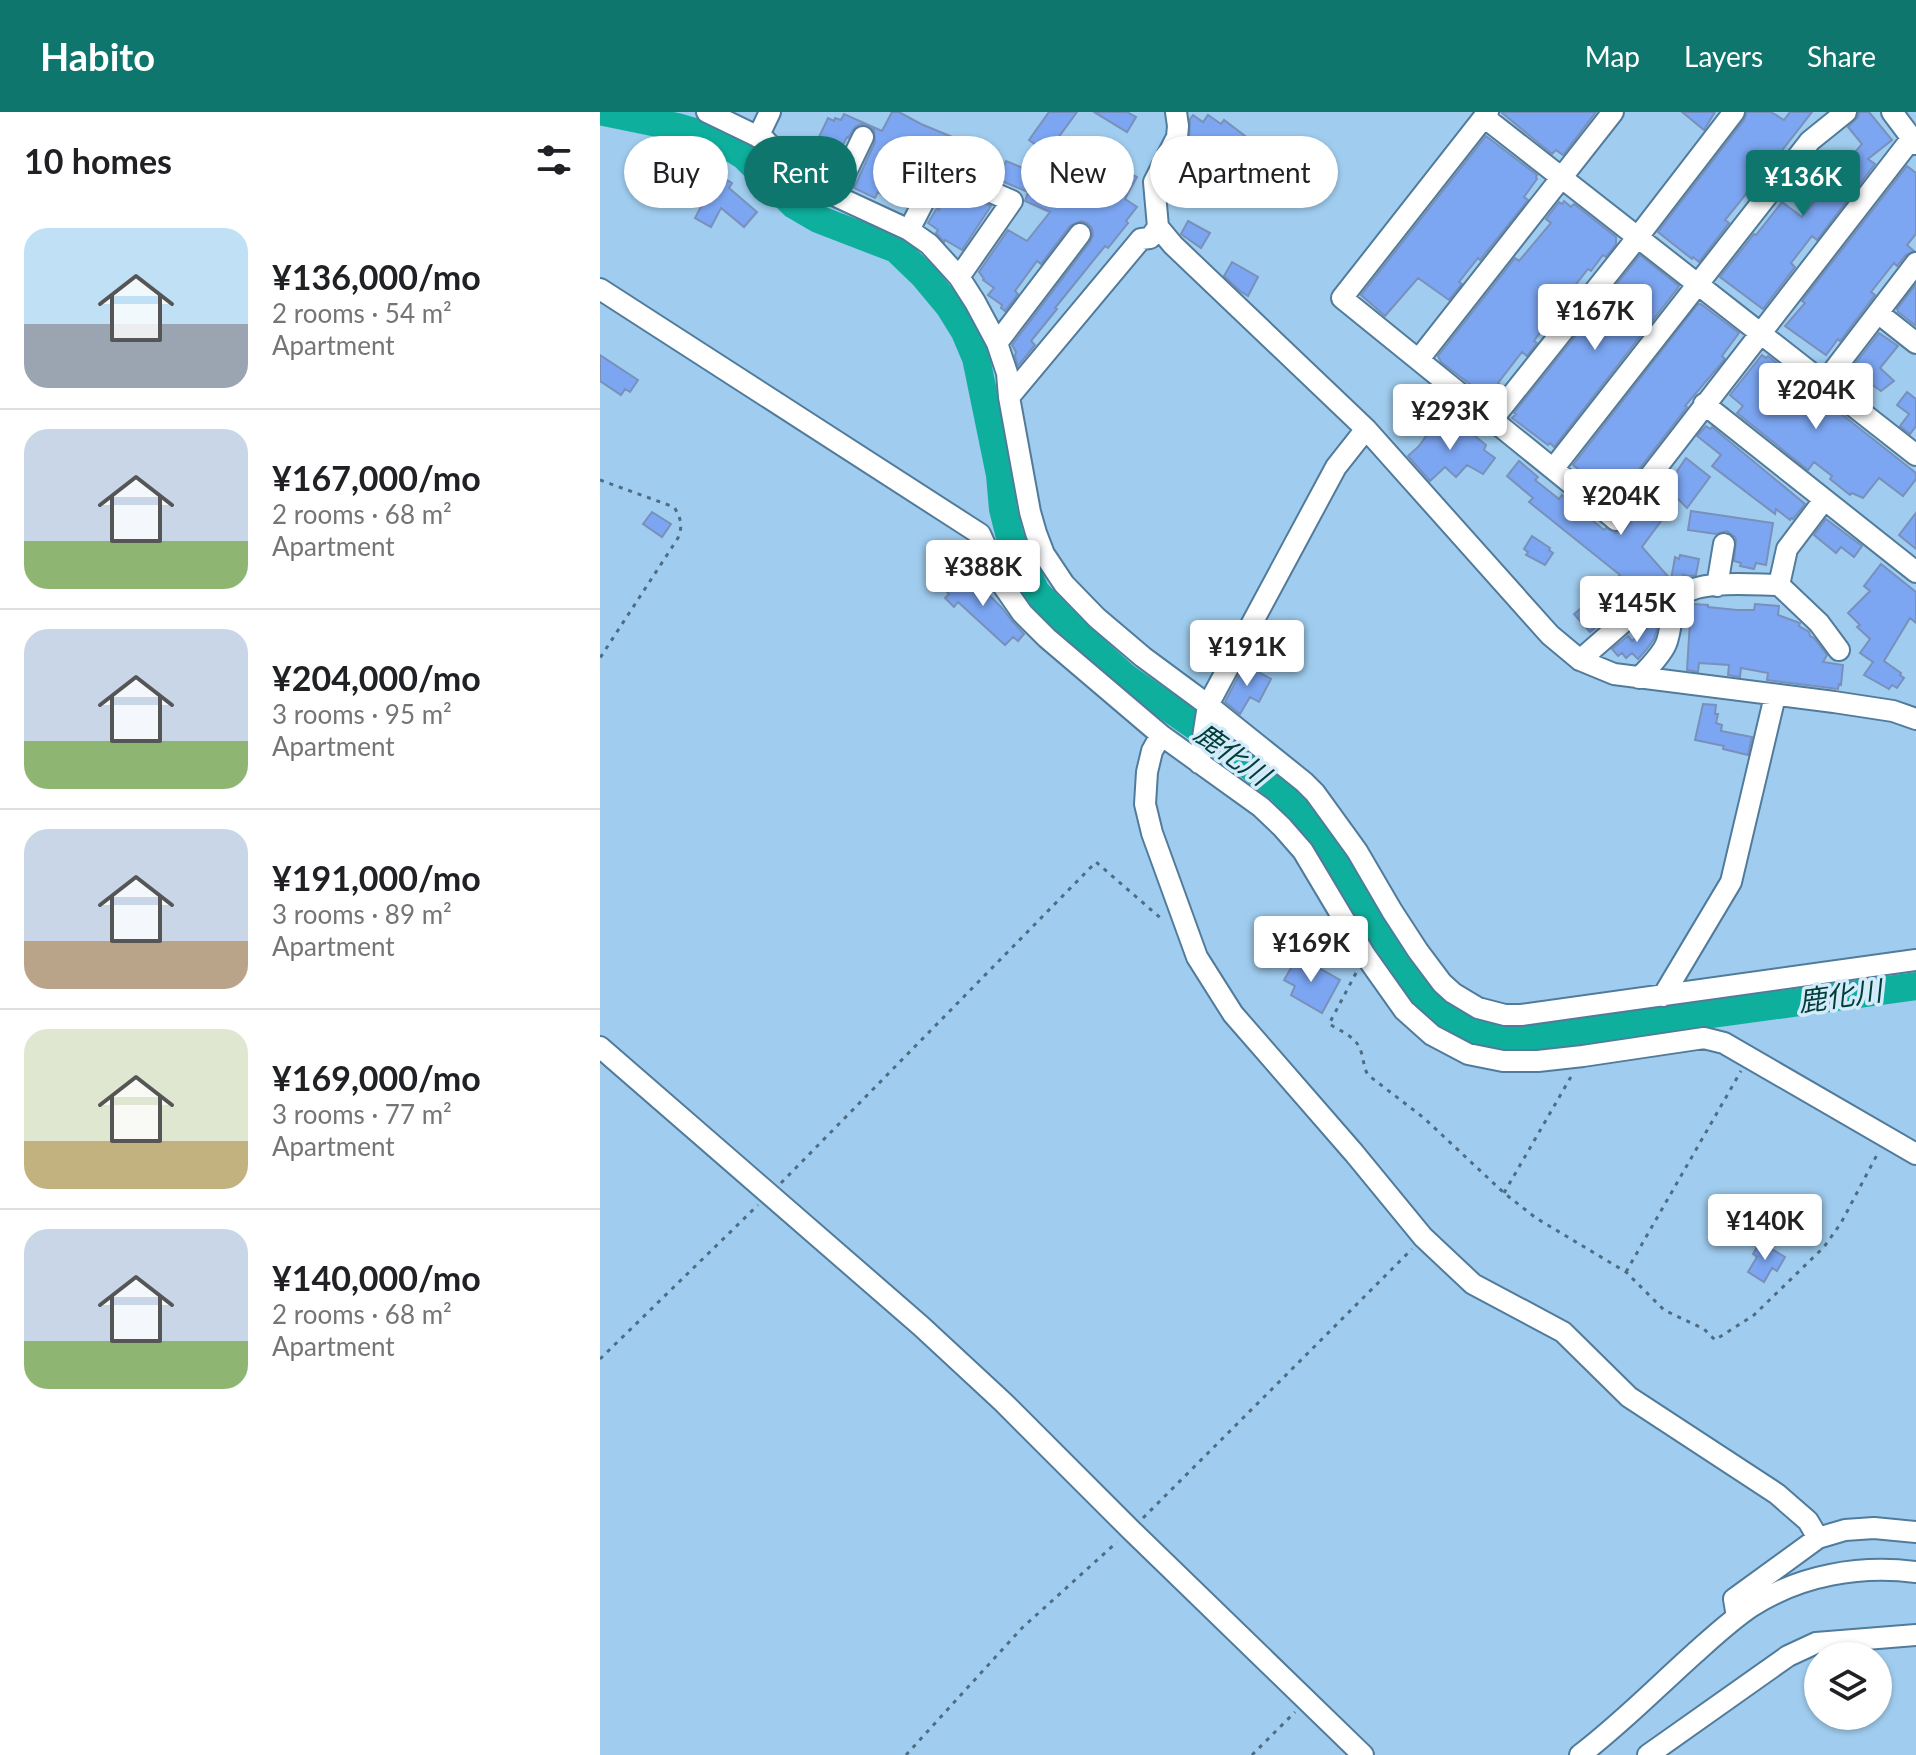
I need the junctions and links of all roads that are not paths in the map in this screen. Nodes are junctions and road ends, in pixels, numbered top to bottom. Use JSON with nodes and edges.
{"nodes":[{"id":1,"x":707,"y":112,"type":"edge"},
{"id":2,"x":770,"y":112,"type":"edge"},
{"id":3,"x":1176,"y":112,"type":"edge"},
{"id":4,"x":1613,"y":112,"type":"edge"},
{"id":5,"x":1734,"y":112,"type":"edge"},
{"id":6,"x":1846,"y":112,"type":"edge"},
{"id":7,"x":1892,"y":112,"type":"edge"},
{"id":8,"x":1486,"y":114,"type":"edge"},
{"id":9,"x":756,"y":136,"type":"edge"},
{"id":10,"x":758,"y":136,"type":"edge"},
{"id":11,"x":863,"y":137,"type":"dead end"},
{"id":12,"x":1914,"y":141,"type":"edge"},
{"id":13,"x":857,"y":149,"type":"edge"},
{"id":14,"x":1561,"y":177,"type":"junction"},
{"id":15,"x":857,"y":205,"type":"edge"},
{"id":16,"x":1158,"y":227,"type":"junction"},
{"id":17,"x":909,"y":230,"type":"junction"},
{"id":18,"x":1080,"y":234,"type":"dead end"},
{"id":19,"x":1637,"y":238,"type":"junction"},
{"id":20,"x":1916,"y":263,"type":"edge"},
{"id":21,"x":959,"y":277,"type":"junction"},
{"id":22,"x":1698,"y":284,"type":"junction"},
{"id":23,"x":600,"y":289,"type":"edge"},
{"id":24,"x":1878,"y":313,"type":"junction"},
{"id":25,"x":1761,"y":334,"type":"junction"},
{"id":26,"x":997,"y":343,"type":"junction"},
{"id":27,"x":1916,"y":343,"type":"edge"},
{"id":28,"x":1419,"y":359,"type":"junction"},
{"id":29,"x":1824,"y":383,"type":"junction"},
{"id":30,"x":1009,"y":397,"type":"junction"},
{"id":31,"x":1704,"y":404,"type":"junction"},
{"id":32,"x":1492,"y":420,"type":"junction"},
{"id":33,"x":1366,"y":429,"type":"junction"},
{"id":34,"x":1916,"y":455,"type":"edge"},
{"id":35,"x":1553,"y":469,"type":"junction"},
{"id":36,"x":1824,"y":500,"type":"junction"},
{"id":37,"x":1724,"y":544,"type":"dead end"},
{"id":38,"x":1916,"y":572,"type":"edge"},
{"id":39,"x":1779,"y":585,"type":"junction"},
{"id":40,"x":1717,"y":586,"type":"junction"},
{"id":41,"x":1645,"y":603,"type":"dead end"},
{"id":42,"x":1839,"y":650,"type":"dead end"},
{"id":43,"x":1580,"y":660,"type":"junction"},
{"id":44,"x":1639,"y":678,"type":"junction"},
{"id":45,"x":1775,"y":696,"type":"junction"},
{"id":46,"x":1208,"y":705,"type":"junction"},
{"id":47,"x":1916,"y":719,"type":"edge"},
{"id":48,"x":1161,"y":735,"type":"junction"},
{"id":49,"x":1199,"y":759,"type":"junction"},
{"id":50,"x":1916,"y":960,"type":"edge"},
{"id":51,"x":1663,"y":996,"type":"junction"},
{"id":52,"x":600,"y":1047,"type":"edge"},
{"id":53,"x":1916,"y":1154,"type":"edge"},
{"id":54,"x":1916,"y":1532,"type":"edge"},
{"id":55,"x":1818,"y":1538,"type":"junction"},
{"id":56,"x":1916,"y":1572,"type":"edge"},
{"id":57,"x":1737,"y":1617,"type":"junction"},
{"id":58,"x":1916,"y":1635,"type":"edge"},
{"id":59,"x":1363,"y":1755,"type":"edge"},
{"id":60,"x":1580,"y":1755,"type":"edge"},
{"id":61,"x":1648,"y":1755,"type":"edge"}],
"edges":[{"from":1,"to":9,"type":"street"},
{"from":2,"to":10,"type":"street"},
{"from":3,"to":16,"type":"street"},
{"from":4,"to":14,"type":"street"},
{"from":5,"to":19,"type":"street"},
{"from":6,"to":22,"type":"street"},
{"from":7,"to":12,"type":"street"},
{"from":8,"to":14,"type":"street"},
{"from":8,"to":28,"type":"street"},
{"from":11,"to":13,"type":"street"},
{"from":12,"to":25,"type":"street"},
{"from":14,"to":19,"type":"street"},
{"from":14,"to":28,"type":"street"},
{"from":15,"to":17,"type":"street"},
{"from":16,"to":30,"type":"street"},
{"from":16,"to":33,"type":"street"},
{"from":17,"to":21,"type":"street"},
{"from":17,"to":21,"type":"street"},
{"from":18,"to":26,"type":"street"},
{"from":19,"to":22,"type":"street"},
{"from":19,"to":32,"type":"street"},
{"from":20,"to":24,"type":"street"},
{"from":21,"to":26,"type":"street"},
{"from":22,"to":25,"type":"street"},
{"from":22,"to":35,"type":"street"},
{"from":23,"to":48,"type":"street"},
{"from":24,"to":27,"type":"street"},
{"from":24,"to":29,"type":"street"},
{"from":25,"to":29,"type":"street"},
{"from":25,"to":31,"type":"street"},
{"from":26,"to":30,"type":"street"},
{"from":28,"to":32,"type":"street"},
{"from":29,"to":34,"type":"street"},
{"from":30,"to":46,"type":"street"},
{"from":31,"to":35,"type":"street"},
{"from":31,"to":36,"type":"street"},
{"from":32,"to":35,"type":"street"},
{"from":33,"to":43,"type":"street"},
{"from":33,"to":46,"type":"street"},
{"from":36,"to":38,"type":"street"},
{"from":36,"to":39,"type":"street"},
{"from":37,"to":40,"type":"street"},
{"from":39,"to":40,"type":"street"},
{"from":39,"to":42,"type":"street"},
{"from":40,"to":44,"type":"street"},
{"from":41,"to":43,"type":"street"},
{"from":43,"to":44,"type":"street"},
{"from":44,"to":45,"type":"street"},
{"from":45,"to":47,"type":"street"},
{"from":45,"to":51,"type":"street"},
{"from":46,"to":49,"type":"street"},
{"from":46,"to":51,"type":"street"},
{"from":48,"to":49,"type":"street"},
{"from":48,"to":55,"type":"street"},
{"from":49,"to":53,"type":"street"},
{"from":50,"to":51,"type":"street"},
{"from":52,"to":59,"type":"street"},
{"from":54,"to":55,"type":"street"},
{"from":55,"to":57,"type":"street"},
{"from":56,"to":57,"type":"street"},
{"from":57,"to":60,"type":"street"},
{"from":58,"to":61,"type":"street"}]}
